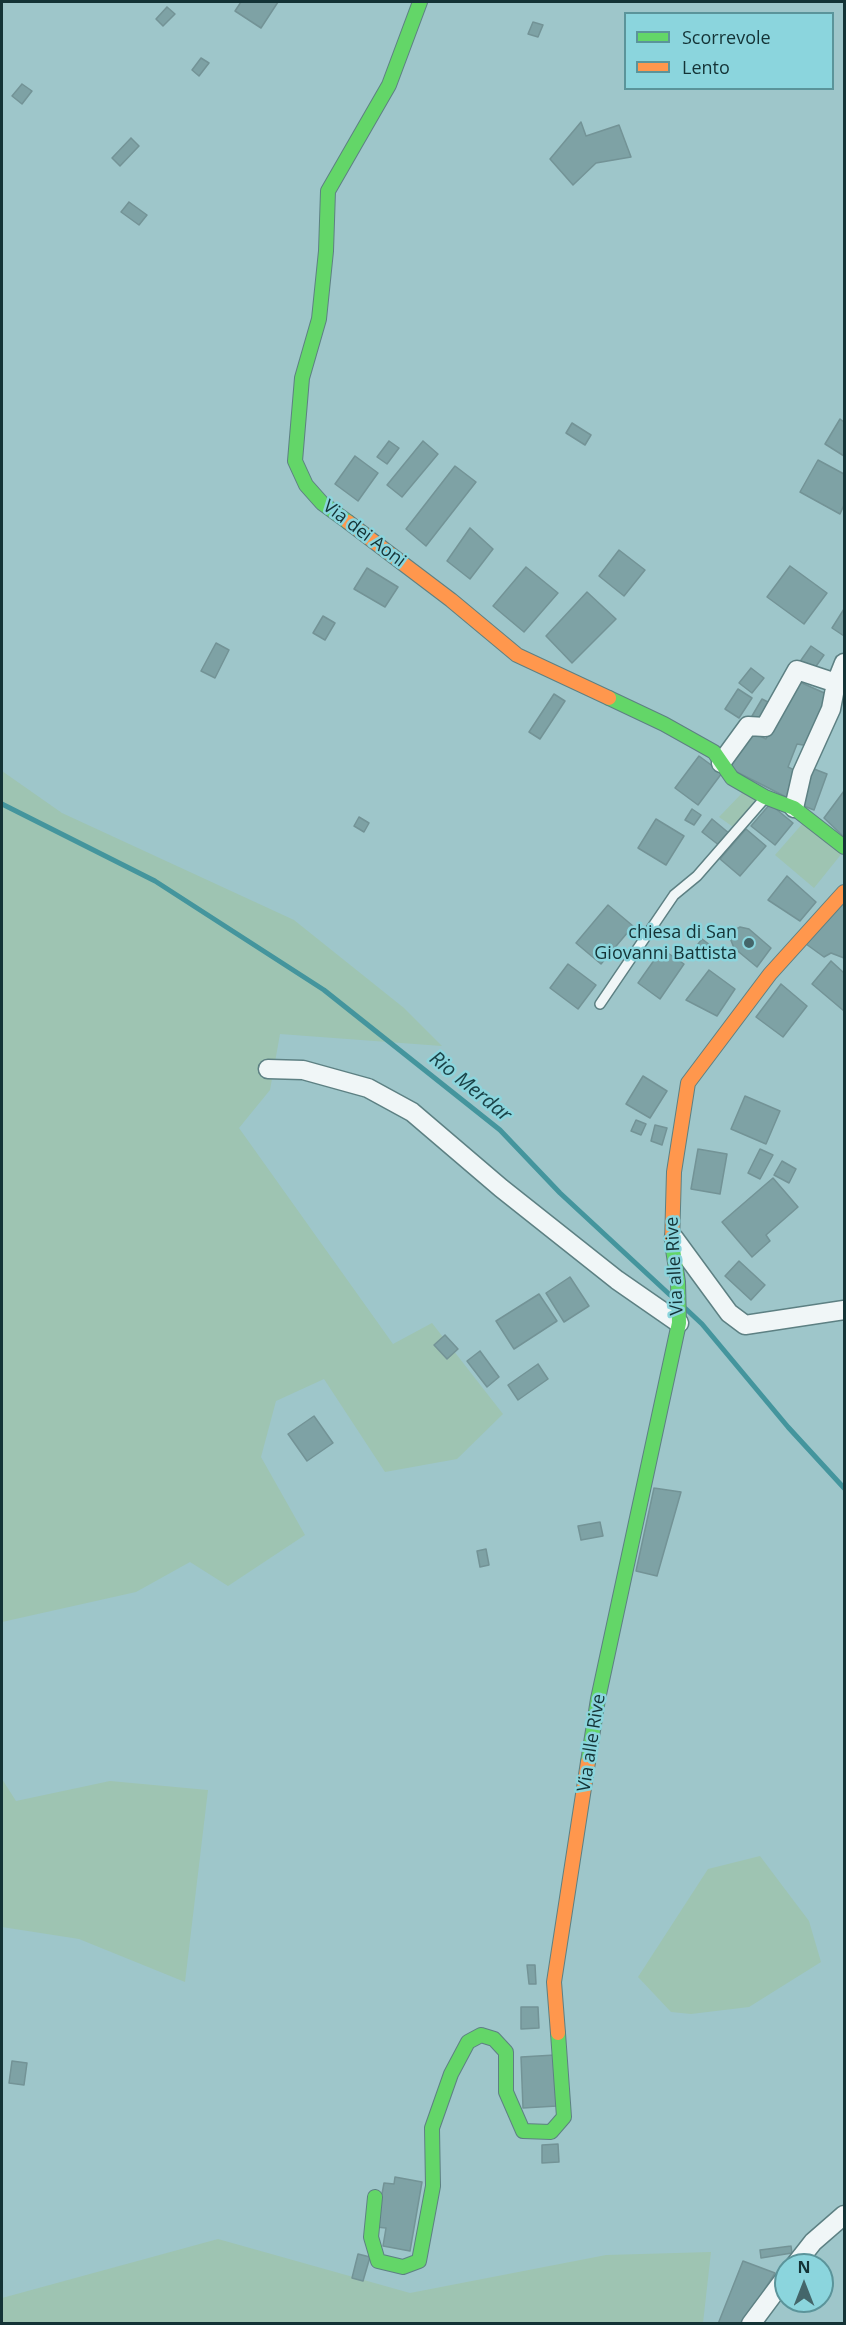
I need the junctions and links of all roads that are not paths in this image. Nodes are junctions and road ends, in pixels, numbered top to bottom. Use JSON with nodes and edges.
{"nodes":[{"id":1,"x":420,"y":2,"type":"edge"},
{"id":2,"x":844,"y":663,"type":"edge"},
{"id":3,"x":836,"y":682,"type":"junction"},
{"id":4,"x":721,"y":763,"type":"junction"},
{"id":5,"x":765,"y":797,"type":"junction"},
{"id":6,"x":794,"y":808,"type":"junction"},
{"id":7,"x":844,"y":847,"type":"edge"},
{"id":8,"x":844,"y":892,"type":"edge"},
{"id":9,"x":600,"y":1004,"type":"dead end"},
{"id":10,"x":268,"y":1069,"type":"dead end"},
{"id":11,"x":671,"y":1234,"type":"junction"},
{"id":12,"x":844,"y":1310,"type":"edge"},
{"id":13,"x":678,"y":1315,"type":"junction"},
{"id":14,"x":375,"y":2197,"type":"dead end"},
{"id":15,"x":844,"y":2216,"type":"edge"},
{"id":16,"x":804,"y":2253,"type":"edge"},
{"id":17,"x":774,"y":2293,"type":"edge"},
{"id":18,"x":751,"y":2324,"type":"edge"}],
"edges":[{"from":1,"to":4,"type":"street","name":"Via dei Aoni"},
{"from":2,"to":3,"type":"street"},
{"from":3,"to":4,"type":"street"},
{"from":3,"to":6,"type":"street"},
{"from":4,"to":5,"type":"street","name":"Via dei Aoni"},
{"from":5,"to":6,"type":"street","name":"Via dei Aoni"},
{"from":5,"to":9,"type":"lane"},
{"from":6,"to":7,"type":"street","name":"Via dei Aoni"},
{"from":8,"to":11,"type":"street","name":"Via alle Rive"},
{"from":10,"to":13,"type":"street"},
{"from":11,"to":12,"type":"street"},
{"from":11,"to":13,"type":"street","name":"Via alle Rive"},
{"from":13,"to":14,"type":"street","name":"Via alle Rive"},
{"from":15,"to":16,"type":"street"},
{"from":17,"to":18,"type":"street"}]}
